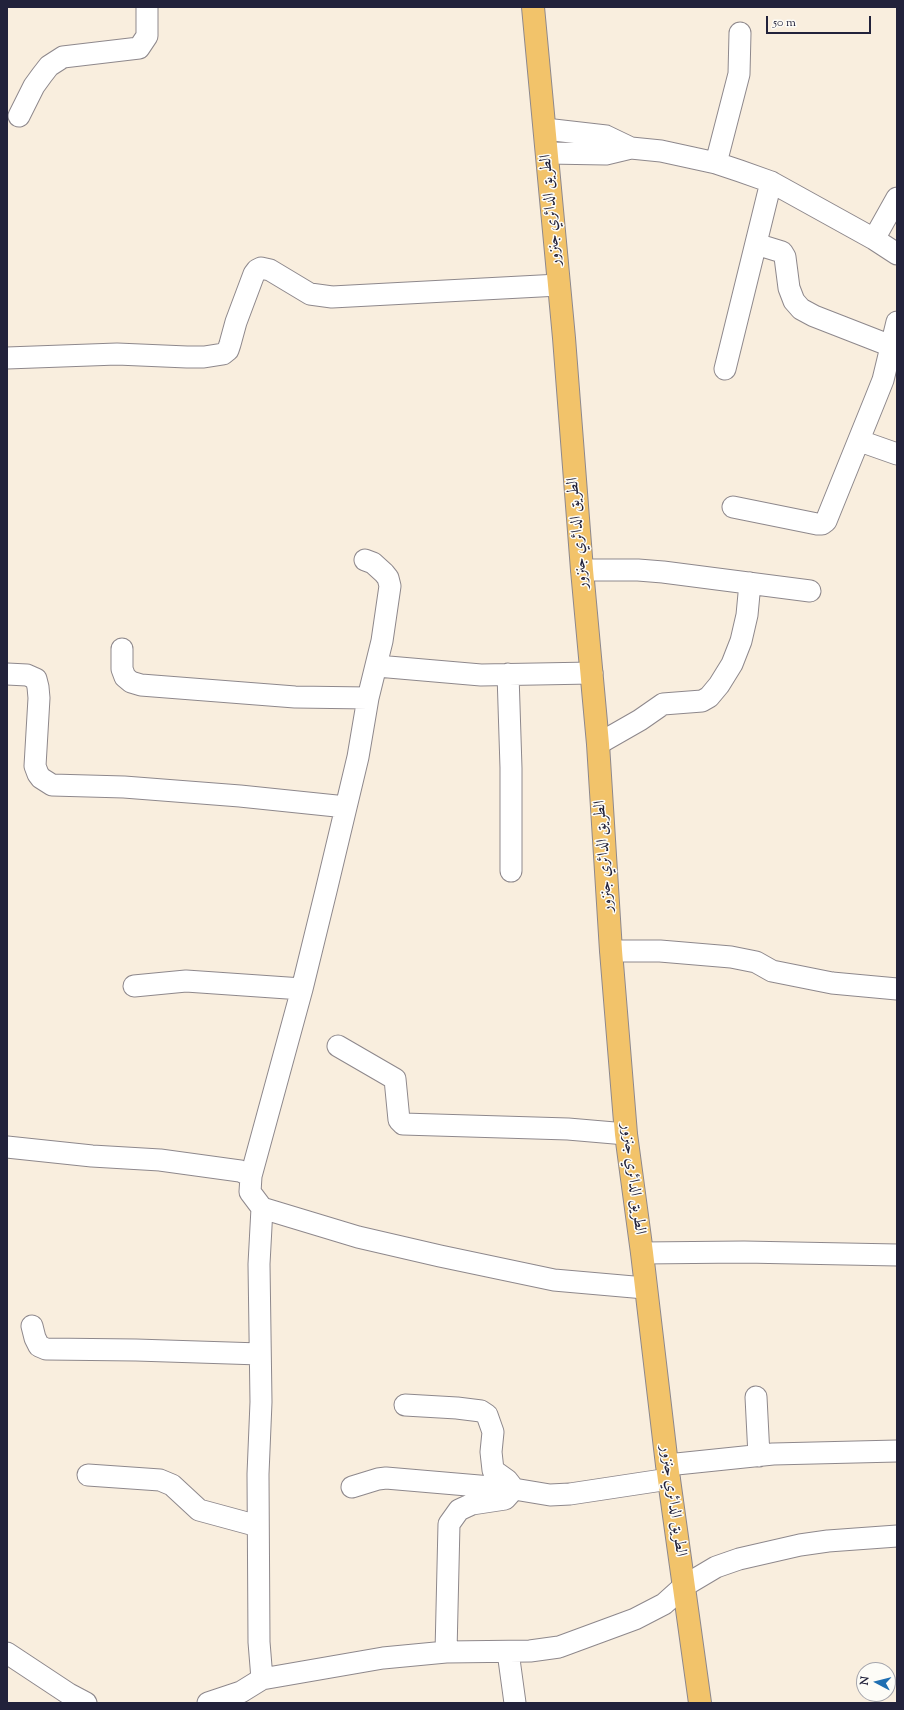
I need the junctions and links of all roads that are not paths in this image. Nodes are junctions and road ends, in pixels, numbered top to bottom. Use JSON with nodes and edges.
{"nodes":[{"id":1,"x":147,"y":7,"type":"edge"},
{"id":2,"x":533,"y":7,"type":"edge"},
{"id":3,"x":740,"y":33,"type":"dead end"},
{"id":4,"x":19,"y":116,"type":"dead end"},
{"id":5,"x":544,"y":129,"type":"junction"},
{"id":6,"x":631,"y":148,"type":"junction"},
{"id":7,"x":547,"y":153,"type":"junction"},
{"id":8,"x":716,"y":163,"type":"junction"},
{"id":9,"x":771,"y":182,"type":"junction"},
{"id":10,"x":897,"y":198,"type":"edge"},
{"id":11,"x":874,"y":239,"type":"junction"},
{"id":12,"x":756,"y":244,"type":"junction"},
{"id":13,"x":897,"y":254,"type":"edge"},
{"id":14,"x":559,"y":285,"type":"junction"},
{"id":15,"x":897,"y":322,"type":"edge"},
{"id":16,"x":891,"y":346,"type":"junction"},
{"id":17,"x":7,"y":358,"type":"edge"},
{"id":18,"x":725,"y":369,"type":"dead end"},
{"id":19,"x":860,"y":441,"type":"junction"},
{"id":20,"x":897,"y":454,"type":"edge"},
{"id":21,"x":733,"y":507,"type":"dead end"},
{"id":22,"x":365,"y":560,"type":"dead end"},
{"id":23,"x":582,"y":570,"type":"junction"},
{"id":24,"x":750,"y":583,"type":"junction"},
{"id":25,"x":810,"y":591,"type":"dead end"},
{"id":26,"x":122,"y":648,"type":"dead end"},
{"id":27,"x":377,"y":666,"type":"junction"},
{"id":28,"x":592,"y":673,"type":"junction"},
{"id":29,"x":7,"y":674,"type":"edge"},
{"id":30,"x":508,"y":674,"type":"junction"},
{"id":31,"x":368,"y":698,"type":"junction"},
{"id":32,"x":598,"y":744,"type":"junction"},
{"id":33,"x":346,"y":807,"type":"junction"},
{"id":34,"x":512,"y":871,"type":"dead end"},
{"id":35,"x":611,"y":951,"type":"junction"},
{"id":36,"x":134,"y":986,"type":"dead end"},
{"id":37,"x":302,"y":989,"type":"junction"},
{"id":38,"x":897,"y":989,"type":"edge"},
{"id":39,"x":338,"y":1046,"type":"dead end"},
{"id":40,"x":626,"y":1134,"type":"junction"},
{"id":41,"x":7,"y":1147,"type":"edge"},
{"id":42,"x":251,"y":1176,"type":"junction"},
{"id":43,"x":262,"y":1208,"type":"junction"},
{"id":44,"x":642,"y":1252,"type":"junction"},
{"id":45,"x":897,"y":1255,"type":"edge"},
{"id":46,"x":645,"y":1288,"type":"junction"},
{"id":47,"x":32,"y":1326,"type":"dead end"},
{"id":48,"x":260,"y":1354,"type":"junction"},
{"id":49,"x":756,"y":1397,"type":"dead end"},
{"id":50,"x":406,"y":1405,"type":"dead end"},
{"id":51,"x":897,"y":1451,"type":"edge"},
{"id":52,"x":759,"y":1456,"type":"junction"},
{"id":53,"x":668,"y":1472,"type":"junction"},
{"id":54,"x":88,"y":1475,"type":"dead end"},
{"id":55,"x":352,"y":1487,"type":"dead end"},
{"id":56,"x":514,"y":1489,"type":"junction"},
{"id":57,"x":258,"y":1526,"type":"junction"},
{"id":58,"x":897,"y":1536,"type":"edge"},
{"id":59,"x":684,"y":1586,"type":"junction"},
{"id":60,"x":446,"y":1652,"type":"junction"},
{"id":61,"x":508,"y":1652,"type":"junction"},
{"id":62,"x":7,"y":1653,"type":"edge"},
{"id":63,"x":262,"y":1679,"type":"junction"},
{"id":64,"x":241,"y":1697,"type":"edge"},
{"id":65,"x":86,"y":1703,"type":"edge"},
{"id":66,"x":208,"y":1703,"type":"edge"},
{"id":67,"x":515,"y":1703,"type":"edge"},
{"id":68,"x":700,"y":1703,"type":"edge"}],
"edges":[{"from":1,"to":4,"type":"street"},
{"from":2,"to":5,"type":"main road","name":"الطريق الدائري جنزور"},
{"from":3,"to":8,"type":"street"},
{"from":5,"to":6,"type":"street"},
{"from":5,"to":7,"type":"main road","name":"الطريق الدائري جنزور"},
{"from":6,"to":7,"type":"street"},
{"from":6,"to":8,"type":"street"},
{"from":7,"to":14,"type":"main road","name":"الطريق الدائري جنزور"},
{"from":8,"to":9,"type":"street"},
{"from":9,"to":11,"type":"street"},
{"from":9,"to":12,"type":"street"},
{"from":10,"to":11,"type":"street"},
{"from":11,"to":13,"type":"street"},
{"from":12,"to":16,"type":"street"},
{"from":12,"to":18,"type":"street"},
{"from":14,"to":17,"type":"street"},
{"from":14,"to":23,"type":"main road","name":"الطريق الدائري جنزور"},
{"from":15,"to":16,"type":"street"},
{"from":16,"to":19,"type":"street"},
{"from":19,"to":20,"type":"street"},
{"from":19,"to":21,"type":"street"},
{"from":22,"to":27,"type":"street"},
{"from":23,"to":24,"type":"street"},
{"from":23,"to":28,"type":"main road","name":"الطريق الدائري جنزور"},
{"from":24,"to":25,"type":"street"},
{"from":24,"to":32,"type":"street"},
{"from":26,"to":31,"type":"street"},
{"from":27,"to":30,"type":"street"},
{"from":27,"to":31,"type":"street"},
{"from":28,"to":30,"type":"street"},
{"from":28,"to":32,"type":"main road","name":"الطريق الدائري جنزور"},
{"from":29,"to":33,"type":"street"},
{"from":30,"to":34,"type":"street"},
{"from":31,"to":33,"type":"street"},
{"from":32,"to":35,"type":"main road","name":"الطريق الدائري جنزور"},
{"from":33,"to":37,"type":"street"},
{"from":35,"to":38,"type":"street"},
{"from":35,"to":40,"type":"main road","name":"الطريق الدائري جنزور"},
{"from":36,"to":37,"type":"street"},
{"from":37,"to":42,"type":"street"},
{"from":39,"to":40,"type":"street"},
{"from":40,"to":44,"type":"main road","name":"الطريق الدائري جنزور"},
{"from":41,"to":42,"type":"street"},
{"from":42,"to":43,"type":"street"},
{"from":43,"to":46,"type":"street"},
{"from":43,"to":48,"type":"street"},
{"from":44,"to":45,"type":"street"},
{"from":44,"to":46,"type":"main road","name":"الطريق الدائري جنزور"},
{"from":46,"to":53,"type":"main road","name":"الطريق الدائري جنزور"},
{"from":47,"to":48,"type":"street"},
{"from":48,"to":57,"type":"street"},
{"from":49,"to":52,"type":"street"},
{"from":50,"to":56,"type":"street"},
{"from":51,"to":52,"type":"street"},
{"from":52,"to":53,"type":"street"},
{"from":53,"to":56,"type":"street"},
{"from":53,"to":59,"type":"main road","name":"الطريق الدائري جنزور"},
{"from":54,"to":57,"type":"street"},
{"from":55,"to":56,"type":"street"},
{"from":56,"to":60,"type":"street"},
{"from":57,"to":63,"type":"street"},
{"from":58,"to":59,"type":"street"},
{"from":59,"to":61,"type":"street"},
{"from":59,"to":68,"type":"main road","name":"الطريق الدائري جنزور"},
{"from":60,"to":61,"type":"street"},
{"from":60,"to":63,"type":"street"},
{"from":61,"to":67,"type":"street"},
{"from":62,"to":65,"type":"street"},
{"from":63,"to":64,"type":"street"},
{"from":64,"to":66,"type":"street"}]}
